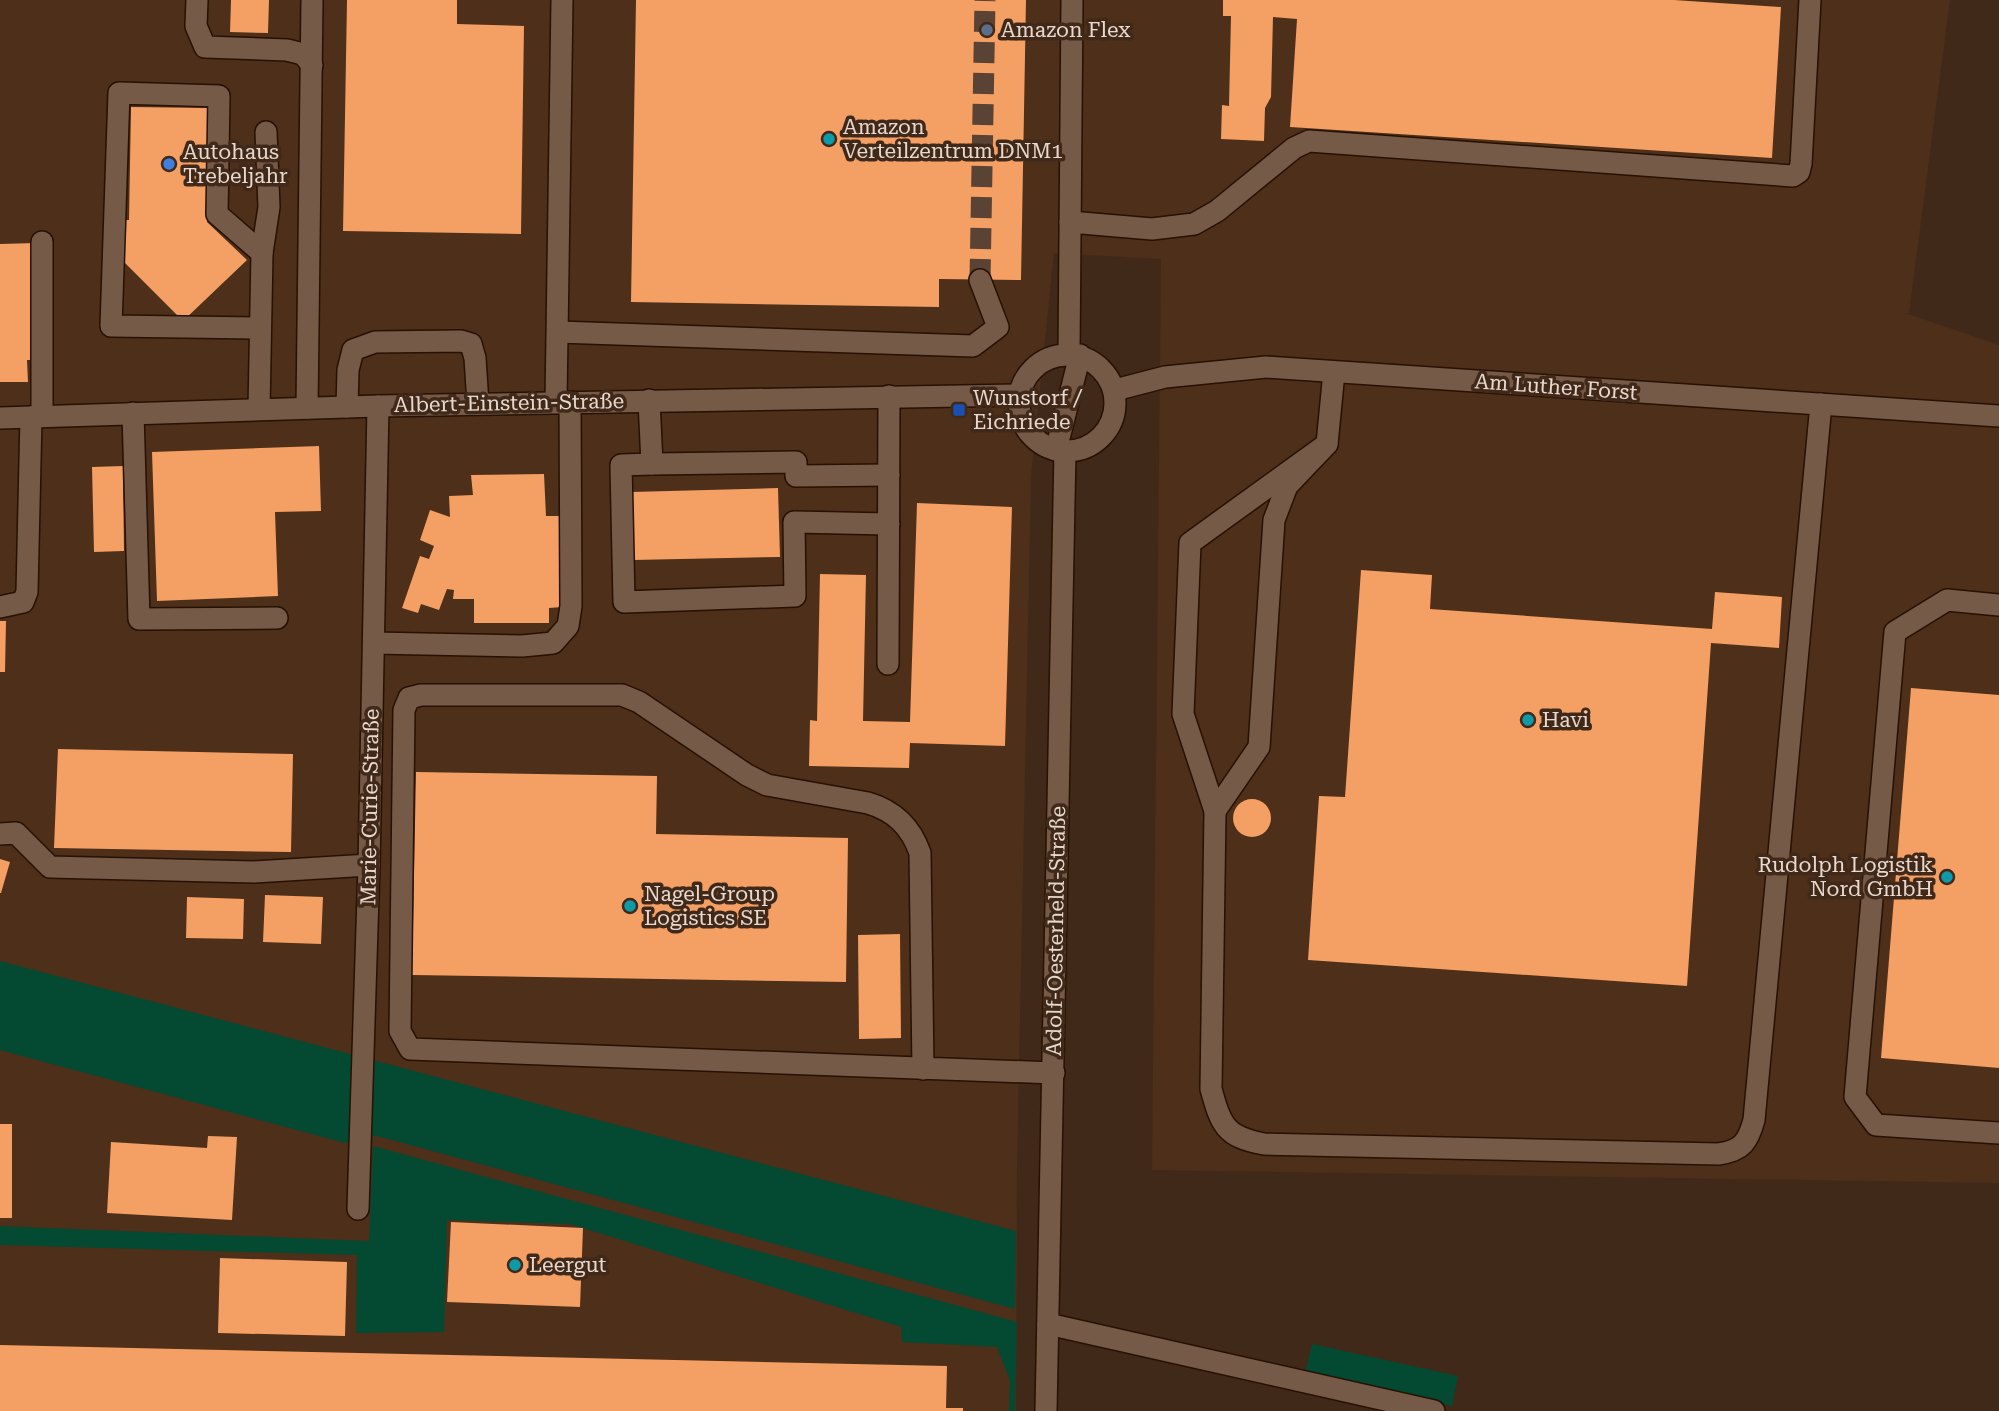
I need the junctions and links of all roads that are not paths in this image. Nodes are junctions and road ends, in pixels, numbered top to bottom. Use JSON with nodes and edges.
{"nodes":[{"id":1,"x":197,"y":0,"type":"edge"},
{"id":2,"x":312,"y":0,"type":"edge"},
{"id":3,"x":562,"y":0,"type":"edge"},
{"id":4,"x":1072,"y":0,"type":"edge"},
{"id":5,"x":1810,"y":0,"type":"edge"},
{"id":6,"x":312,"y":65,"type":"junction"},
{"id":7,"x":266,"y":132,"type":"dead end"},
{"id":8,"x":1070,"y":222,"type":"junction"},
{"id":9,"x":41,"y":242,"type":"dead end"},
{"id":10,"x":262,"y":253,"type":"junction"},
{"id":11,"x":980,"y":279,"type":"tunnel mouth"},
{"id":12,"x":260,"y":328,"type":"junction"},
{"id":13,"x":558,"y":332,"type":"junction"},
{"id":14,"x":1074,"y":355,"type":"junction"},
{"id":15,"x":1334,"y":372,"type":"junction"},
{"id":16,"x":1115,"y":390,"type":"junction"},
{"id":17,"x":1019,"y":395,"type":"junction"},
{"id":18,"x":889,"y":396,"type":"junction"},
{"id":19,"x":649,"y":400,"type":"junction"},
{"id":20,"x":563,"y":402,"type":"junction"},
{"id":21,"x":478,"y":404,"type":"junction"},
{"id":22,"x":1822,"y":404,"type":"junction"},
{"id":23,"x":379,"y":405,"type":"junction"},
{"id":24,"x":347,"y":407,"type":"junction"},
{"id":25,"x":307,"y":408,"type":"junction"},
{"id":26,"x":258,"y":409,"type":"junction"},
{"id":27,"x":133,"y":414,"type":"junction"},
{"id":28,"x":37,"y":416,"type":"junction"},
{"id":29,"x":1999,"y":416,"type":"edge"},
{"id":30,"x":0,"y":418,"type":"edge"},
{"id":31,"x":1327,"y":444,"type":"junction"},
{"id":32,"x":1061,"y":451,"type":"junction"},
{"id":33,"x":652,"y":464,"type":"junction"},
{"id":34,"x":889,"y":475,"type":"junction"},
{"id":35,"x":889,"y":524,"type":"junction"},
{"id":36,"x":1999,"y":605,"type":"edge"},
{"id":37,"x":0,"y":607,"type":"edge"},
{"id":38,"x":276,"y":618,"type":"dead end"},
{"id":39,"x":374,"y":643,"type":"junction"},
{"id":40,"x":888,"y":664,"type":"dead end"},
{"id":41,"x":1215,"y":811,"type":"junction"},
{"id":42,"x":0,"y":834,"type":"edge"},
{"id":43,"x":369,"y":865,"type":"junction"},
{"id":44,"x":923,"y":1069,"type":"junction"},
{"id":45,"x":1054,"y":1073,"type":"junction"},
{"id":46,"x":1999,"y":1133,"type":"edge"},
{"id":47,"x":358,"y":1209,"type":"dead end"},
{"id":48,"x":1048,"y":1324,"type":"junction"},
{"id":49,"x":1046,"y":1411,"type":"edge"},
{"id":50,"x":1434,"y":1411,"type":"edge"}],
"edges":[{"from":1,"to":6,"type":"street"},
{"from":2,"to":6,"type":"street"},
{"from":3,"to":13,"type":"street"},
{"from":4,"to":8,"type":"street"},
{"from":5,"to":8,"type":"street"},
{"from":6,"to":25,"type":"street"},
{"from":7,"to":10,"type":"street"},
{"from":8,"to":14,"type":"street"},
{"from":9,"to":28,"type":"street"},
{"from":10,"to":12,"type":"street"},
{"from":10,"to":12,"type":"street"},
{"from":11,"to":13,"type":"street"},
{"from":12,"to":26,"type":"street"},
{"from":13,"to":20,"type":"street"},
{"from":14,"to":16,"type":"street"},
{"from":14,"to":17,"type":"street"},
{"from":14,"to":32,"type":"street","name":"Adolf-Oesterheld-Straße"},
{"from":15,"to":16,"type":"street","name":"Am Luther Forst"},
{"from":15,"to":22,"type":"street","name":"Am Luther Forst"},
{"from":15,"to":31,"type":"street"},
{"from":16,"to":32,"type":"street"},
{"from":17,"to":18,"type":"street","name":"Albert-Einstein-Straße"},
{"from":17,"to":32,"type":"street"},
{"from":18,"to":19,"type":"street","name":"Albert-Einstein-Straße"},
{"from":18,"to":34,"type":"street"},
{"from":19,"to":20,"type":"street","name":"Albert-Einstein-Straße"},
{"from":19,"to":33,"type":"street"},
{"from":20,"to":21,"type":"street","name":"Albert-Einstein-Straße"},
{"from":20,"to":39,"type":"street"},
{"from":21,"to":23,"type":"street","name":"Albert-Einstein-Straße"},
{"from":21,"to":24,"type":"street"},
{"from":22,"to":29,"type":"street","name":"Am Luther Forst"},
{"from":22,"to":41,"type":"street"},
{"from":23,"to":24,"type":"street","name":"Albert-Einstein-Straße"},
{"from":23,"to":39,"type":"street","name":"Marie-Curie-Straße"},
{"from":24,"to":25,"type":"street","name":"Albert-Einstein-Straße"},
{"from":25,"to":26,"type":"street","name":"Albert-Einstein-Straße"},
{"from":26,"to":27,"type":"street","name":"Albert-Einstein-Straße"},
{"from":27,"to":28,"type":"street","name":"Albert-Einstein-Straße"},
{"from":27,"to":38,"type":"street"},
{"from":28,"to":30,"type":"street","name":"Albert-Einstein-Straße"},
{"from":28,"to":37,"type":"street"},
{"from":31,"to":41,"type":"street"},
{"from":31,"to":41,"type":"street"},
{"from":32,"to":45,"type":"street","name":"Adolf-Oesterheld-Straße"},
{"from":33,"to":34,"type":"street"},
{"from":33,"to":35,"type":"street"},
{"from":34,"to":35,"type":"street"},
{"from":35,"to":40,"type":"street"},
{"from":36,"to":46,"type":"street"},
{"from":39,"to":43,"type":"street","name":"Marie-Curie-Straße"},
{"from":42,"to":43,"type":"street"},
{"from":43,"to":47,"type":"street","name":"Marie-Curie-Straße"},
{"from":44,"to":44,"type":"street"},
{"from":44,"to":45,"type":"street"},
{"from":45,"to":48,"type":"street","name":"Adolf-Oesterheld-Straße"},
{"from":48,"to":49,"type":"street","name":"Adolf-Oesterheld-Straße"},
{"from":48,"to":50,"type":"street"}]}
